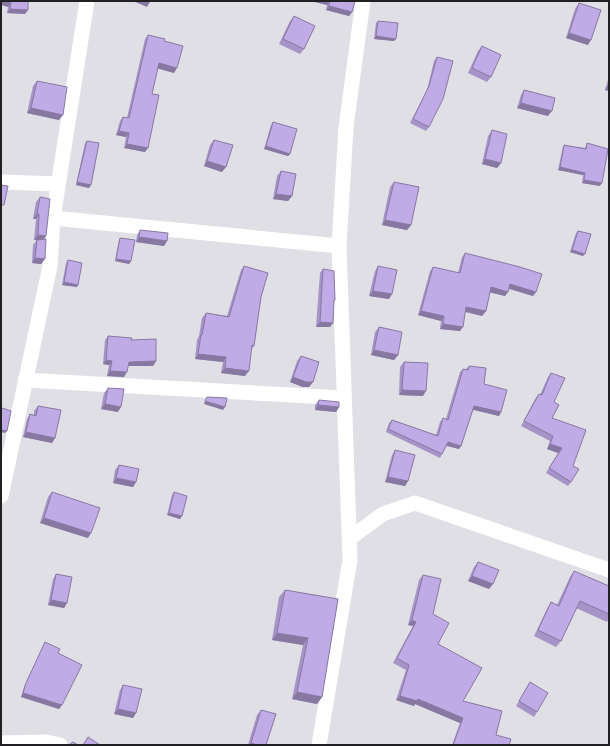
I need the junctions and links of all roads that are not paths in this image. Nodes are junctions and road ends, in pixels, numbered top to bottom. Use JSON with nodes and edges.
{"nodes":[{"id":1,"x":87,"y":1,"type":"edge"},
{"id":2,"x":363,"y":1,"type":"edge"},
{"id":3,"x":1,"y":182,"type":"edge"},
{"id":4,"x":58,"y":184,"type":"junction"},
{"id":5,"x":53,"y":218,"type":"junction"},
{"id":6,"x":339,"y":246,"type":"junction"},
{"id":7,"x":26,"y":380,"type":"junction"},
{"id":8,"x":344,"y":398,"type":"junction"},
{"id":9,"x":1,"y":496,"type":"edge"},
{"id":10,"x":350,"y":538,"type":"junction"},
{"id":11,"x":609,"y":570,"type":"edge"},
{"id":12,"x":1,"y":742,"type":"edge"},
{"id":13,"x":60,"y":745,"type":"edge"},
{"id":14,"x":319,"y":745,"type":"edge"}],
"edges":[{"from":1,"to":4,"type":"street"},
{"from":2,"to":6,"type":"street"},
{"from":3,"to":4,"type":"street"},
{"from":4,"to":5,"type":"street"},
{"from":5,"to":6,"type":"street"},
{"from":5,"to":7,"type":"street"},
{"from":6,"to":8,"type":"street"},
{"from":7,"to":8,"type":"street"},
{"from":7,"to":9,"type":"street"},
{"from":8,"to":10,"type":"street"},
{"from":10,"to":11,"type":"street"},
{"from":10,"to":14,"type":"street"},
{"from":12,"to":13,"type":"street"}]}
